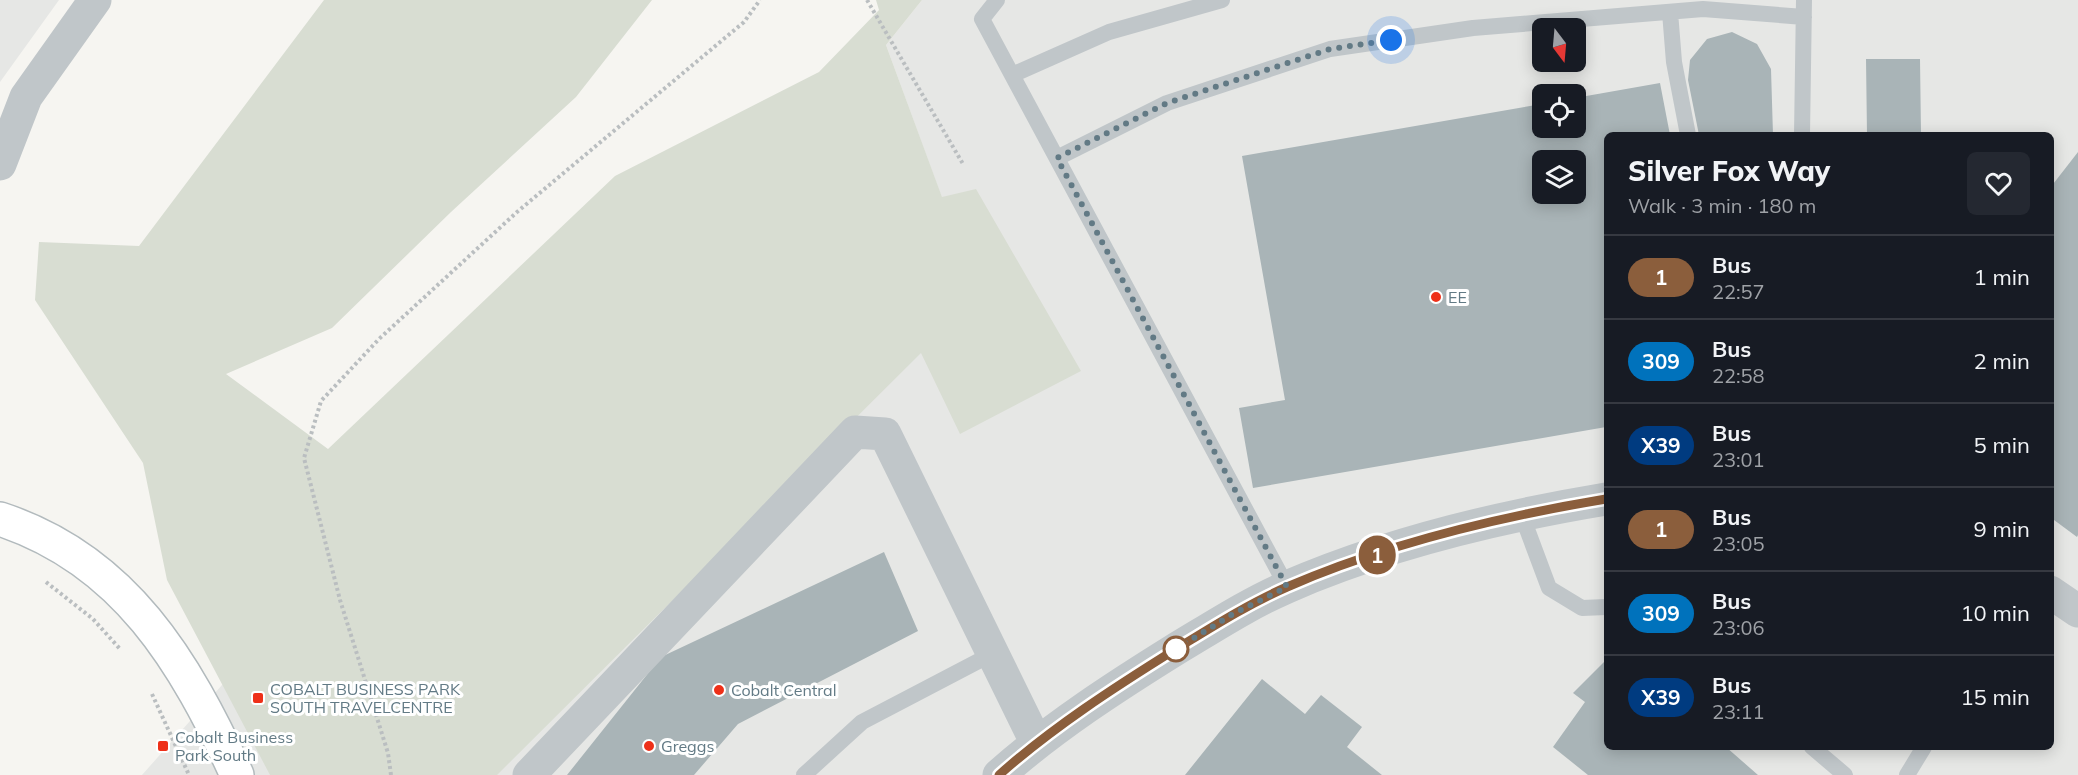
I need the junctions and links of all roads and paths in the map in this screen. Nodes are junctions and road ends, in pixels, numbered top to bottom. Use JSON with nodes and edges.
{"nodes":[{"id":1,"x":95,"y":0,"type":"edge"},
{"id":2,"x":760,"y":0,"type":"edge"},
{"id":3,"x":867,"y":0,"type":"edge"},
{"id":4,"x":997,"y":0,"type":"edge"},
{"id":5,"x":1222,"y":0,"type":"edge"},
{"id":6,"x":1804,"y":0,"type":"edge"},
{"id":7,"x":1670,"y":12,"type":"junction"},
{"id":8,"x":1804,"y":17,"type":"junction"},
{"id":9,"x":1012,"y":75,"type":"junction"},
{"id":10,"x":1687,"y":132,"type":"edge"},
{"id":11,"x":1802,"y":132,"type":"edge"},
{"id":12,"x":1057,"y":158,"type":"junction"},
{"id":13,"x":0,"y":164,"type":"edge"},
{"id":14,"x":963,"y":164,"type":"dead end"},
{"id":15,"x":1604,"y":499,"type":"edge"},
{"id":16,"x":1521,"y":513,"type":"junction"},
{"id":17,"x":0,"y":519,"type":"edge"},
{"id":18,"x":39,"y":578,"type":"dead end"},
{"id":19,"x":1287,"y":587,"type":"junction"},
{"id":20,"x":2054,"y":595,"type":"edge"},
{"id":21,"x":1604,"y":607,"type":"edge"},
{"id":22,"x":2078,"y":611,"type":"edge"},
{"id":23,"x":993,"y":654,"type":"junction"},
{"id":24,"x":126,"y":656,"type":"dead end"},
{"id":25,"x":147,"y":685,"type":"dead end"},
{"id":26,"x":1036,"y":742,"type":"junction"},
{"id":27,"x":1816,"y":750,"type":"edge"},
{"id":28,"x":1922,"y":750,"type":"edge"},
{"id":29,"x":189,"y":775,"type":"edge"},
{"id":30,"x":237,"y":775,"type":"edge"},
{"id":31,"x":391,"y":775,"type":"edge"},
{"id":32,"x":530,"y":775,"type":"edge"},
{"id":33,"x":804,"y":775,"type":"edge"},
{"id":34,"x":999,"y":775,"type":"edge"},
{"id":35,"x":1845,"y":775,"type":"edge"},
{"id":36,"x":1907,"y":775,"type":"edge"}],
"edges":[{"from":1,"to":13,"type":"street"},
{"from":2,"to":31,"type":"path"},
{"from":3,"to":14,"type":"path"},
{"from":4,"to":9,"type":"lane"},
{"from":5,"to":9,"type":"lane"},
{"from":6,"to":8,"type":"lane"},
{"from":7,"to":8,"type":"lane"},
{"from":7,"to":10,"type":"lane"},
{"from":7,"to":12,"type":"lane"},
{"from":8,"to":11,"type":"lane"},
{"from":9,"to":12,"type":"lane"},
{"from":12,"to":19,"type":"lane"},
{"from":15,"to":16,"type":"street"},
{"from":16,"to":19,"type":"street"},
{"from":16,"to":21,"type":"lane"},
{"from":17,"to":30,"type":"street"},
{"from":18,"to":24,"type":"path"},
{"from":19,"to":26,"type":"street"},
{"from":20,"to":22,"type":"street"},
{"from":23,"to":26,"type":"street"},
{"from":23,"to":32,"type":"street"},
{"from":23,"to":33,"type":"lane"},
{"from":25,"to":29,"type":"path"},
{"from":26,"to":34,"type":"street"},
{"from":27,"to":35,"type":"lane"},
{"from":28,"to":36,"type":"lane"}]}
